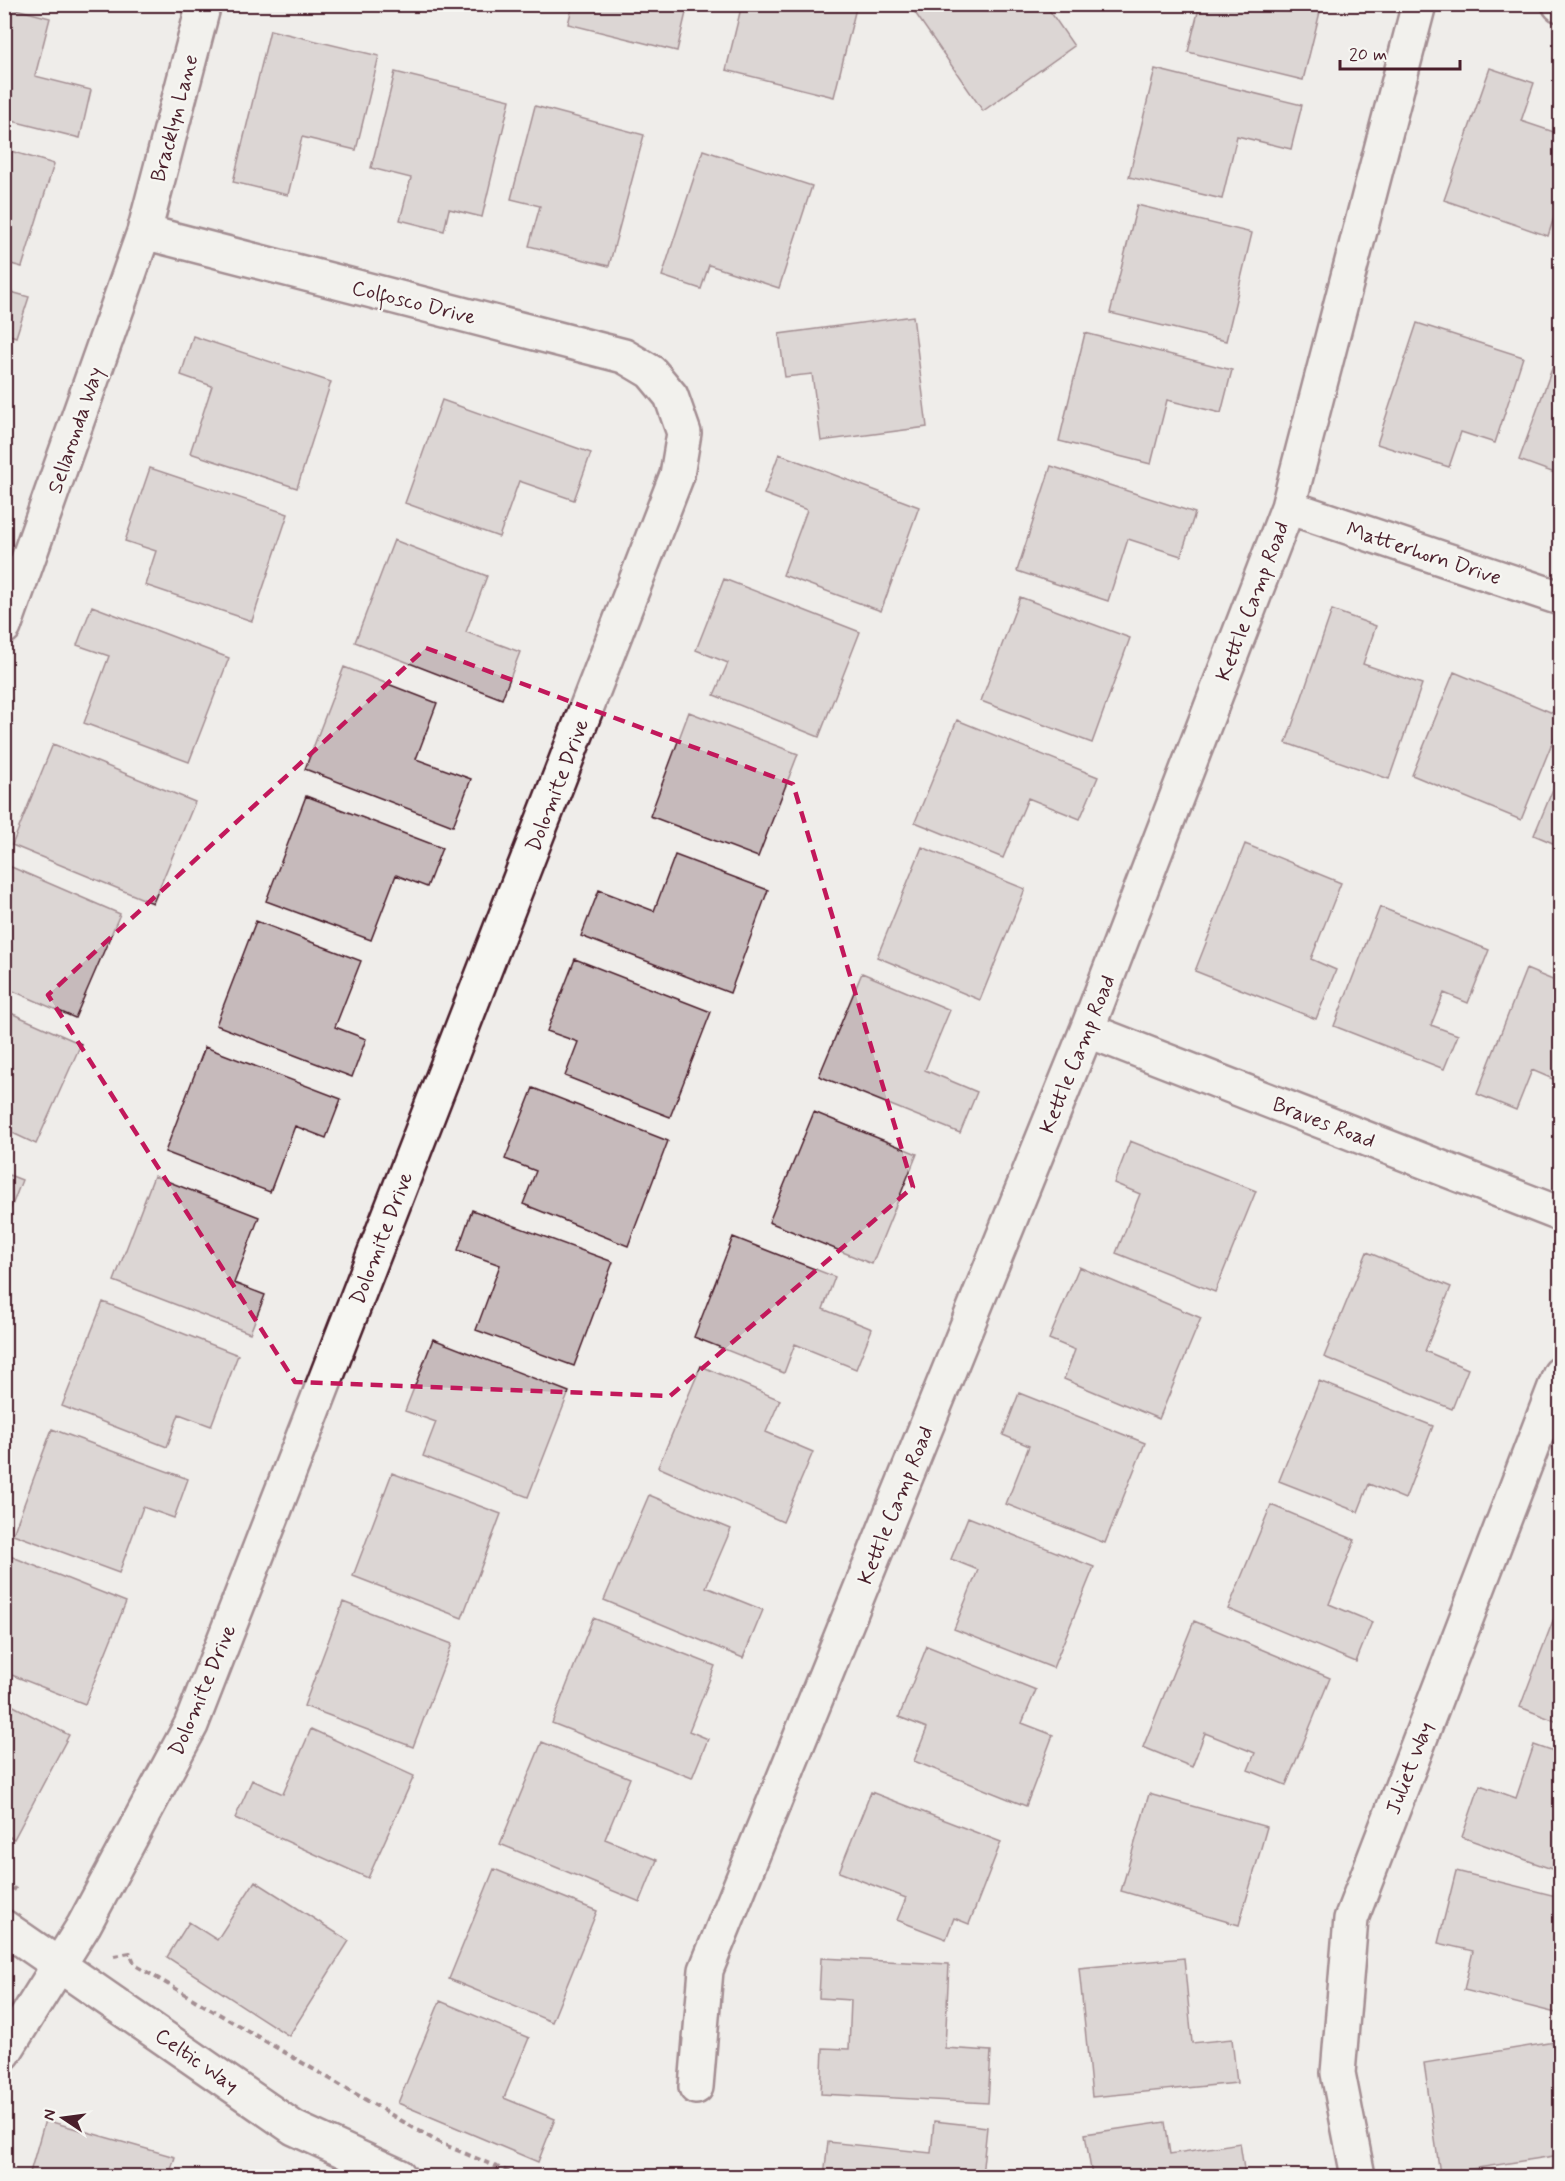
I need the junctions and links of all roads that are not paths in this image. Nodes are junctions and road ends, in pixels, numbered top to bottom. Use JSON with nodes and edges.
{"nodes":[{"id":1,"x":204,"y":4,"type":"edge"},
{"id":2,"x":1419,"y":4,"type":"edge"},
{"id":3,"x":144,"y":232,"type":"junction"},
{"id":4,"x":671,"y":396,"type":"joint"},
{"id":5,"x":1288,"y":507,"type":"junction"},
{"id":6,"x":1560,"y":598,"type":"edge"},
{"id":7,"x":4,"y":627,"type":"edge"},
{"id":8,"x":1087,"y":1030,"type":"junction"},
{"id":9,"x":1560,"y":1214,"type":"edge"},
{"id":10,"x":1560,"y":1374,"type":"edge"},
{"id":11,"x":4,"y":1927,"type":"edge"},
{"id":12,"x":59,"y":1963,"type":"junction"},
{"id":13,"x":4,"y":2053,"type":"edge"},
{"id":14,"x":696,"y":2087,"type":"dead end"},
{"id":15,"x":399,"y":2176,"type":"edge"},
{"id":16,"x":1358,"y":2176,"type":"edge"}],
"edges":[{"from":1,"to":3,"type":"street","name":"Bracklyn Lane"},
{"from":2,"to":5,"type":"street","name":"Kettle Camp Road"},
{"from":3,"to":4,"type":"street","name":"Colfosco Drive"},
{"from":3,"to":7,"type":"street","name":"Sellaronda Way"},
{"from":4,"to":12,"type":"street","name":"Dolomite Drive"},
{"from":5,"to":6,"type":"street","name":"Matterhorn Drive"},
{"from":5,"to":8,"type":"street","name":"Kettle Camp Road"},
{"from":8,"to":9,"type":"street","name":"Braves Road"},
{"from":8,"to":14,"type":"street","name":"Kettle Camp Road"},
{"from":10,"to":16,"type":"street","name":"Juliet Way"},
{"from":11,"to":12,"type":"street","name":"Celtic Way"},
{"from":12,"to":13,"type":"street","name":"Dolomite Drive"},
{"from":12,"to":15,"type":"street","name":"Celtic Way"}]}
